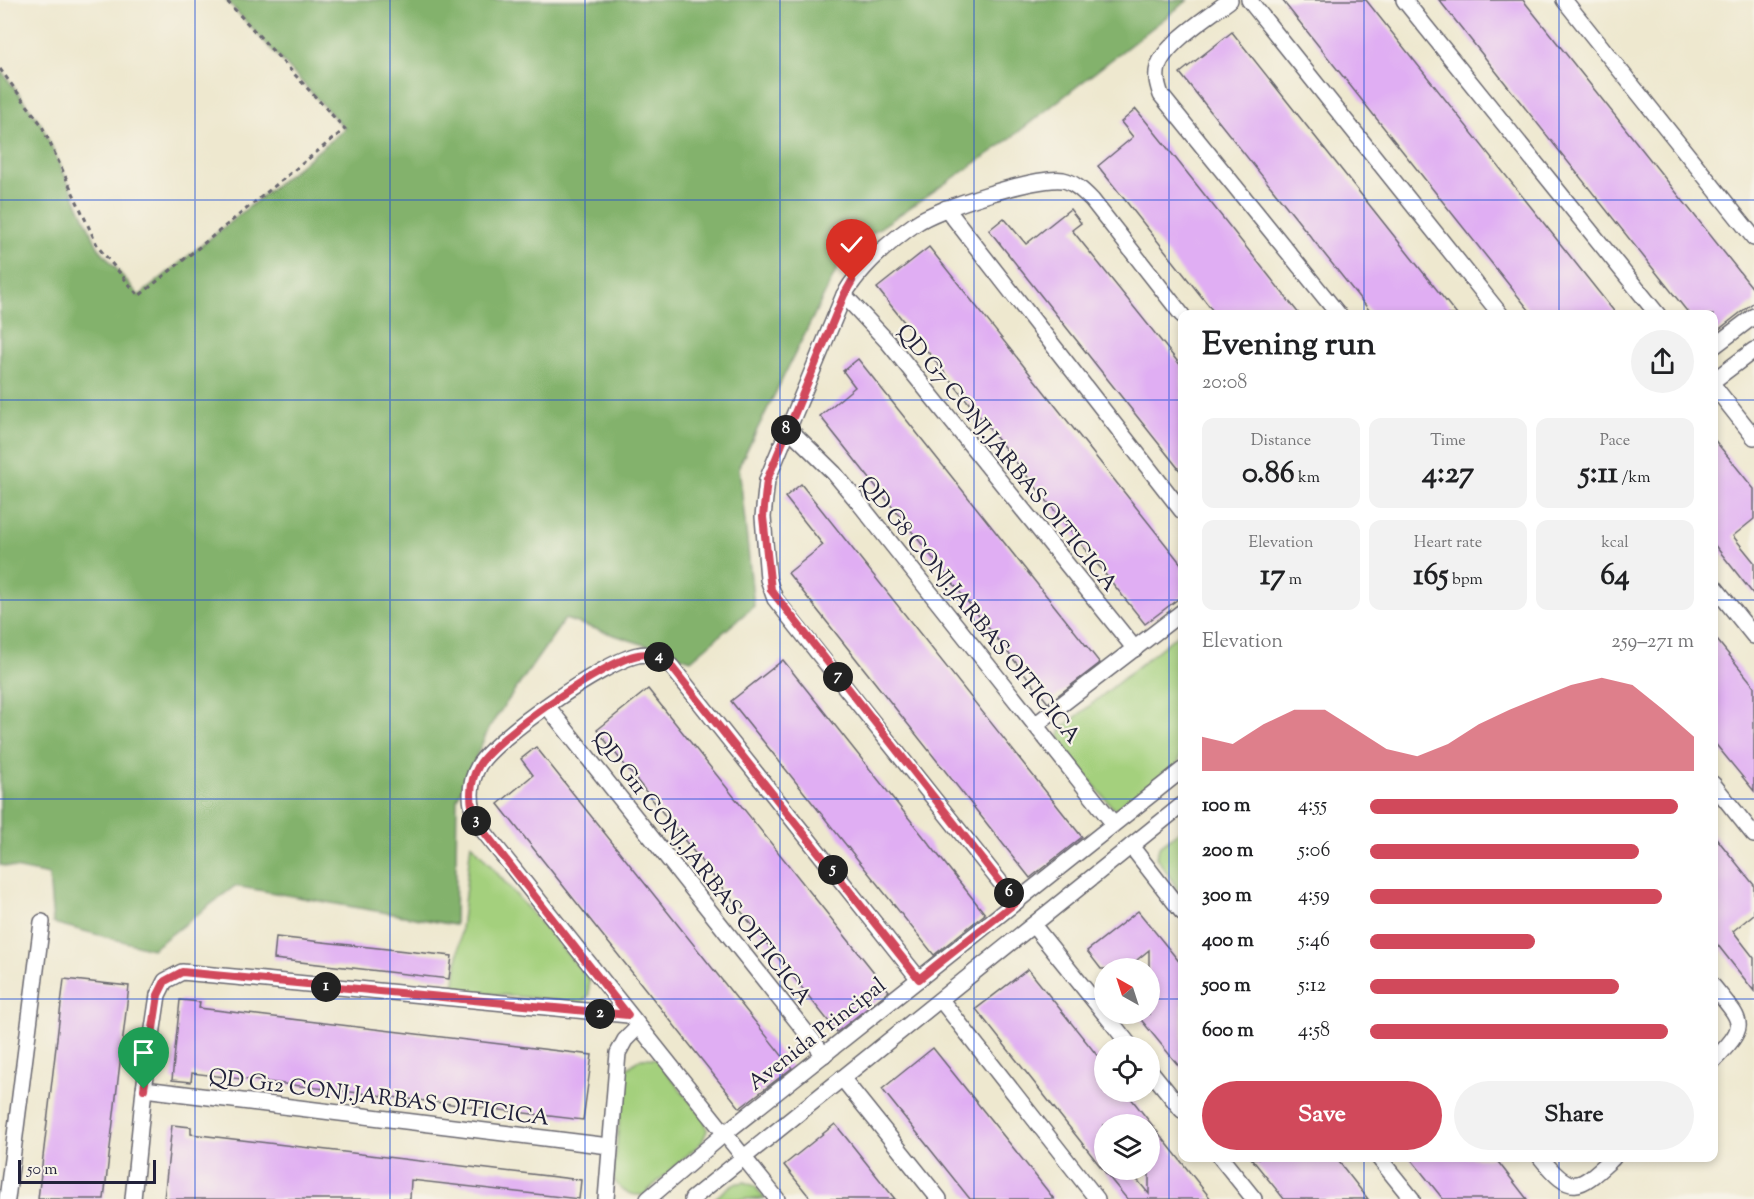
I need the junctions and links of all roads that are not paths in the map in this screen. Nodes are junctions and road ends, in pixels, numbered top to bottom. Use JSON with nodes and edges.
{"nodes":[{"id":1,"x":1230,"y":0,"type":"edge"},
{"id":2,"x":1249,"y":0,"type":"edge"},
{"id":3,"x":1404,"y":0,"type":"edge"},
{"id":4,"x":1564,"y":0,"type":"edge"},
{"id":5,"x":946,"y":208,"type":"junction"},
{"id":6,"x":1754,"y":238,"type":"edge"},
{"id":7,"x":844,"y":295,"type":"junction"},
{"id":8,"x":1178,"y":310,"type":"edge"},
{"id":9,"x":1335,"y":310,"type":"edge"},
{"id":10,"x":1497,"y":310,"type":"edge"},
{"id":11,"x":1654,"y":310,"type":"edge"},
{"id":12,"x":1754,"y":316,"type":"edge"},
{"id":13,"x":1718,"y":343,"type":"edge"},
{"id":14,"x":1754,"y":350,"type":"edge"},
{"id":15,"x":1718,"y":379,"type":"edge"},
{"id":16,"x":1718,"y":389,"type":"edge"},
{"id":17,"x":787,"y":427,"type":"junction"},
{"id":18,"x":1754,"y":436,"type":"edge"},
{"id":19,"x":1178,"y":506,"type":"edge"},
{"id":20,"x":1718,"y":591,"type":"edge"},
{"id":21,"x":1178,"y":615,"type":"edge"},
{"id":22,"x":1754,"y":636,"type":"edge"},
{"id":23,"x":1135,"y":649,"type":"junction"},
{"id":24,"x":547,"y":706,"type":"junction"},
{"id":25,"x":1035,"y":725,"type":"junction"},
{"id":26,"x":1178,"y":773,"type":"edge"},
{"id":27,"x":1718,"y":790,"type":"edge"},
{"id":28,"x":1178,"y":809,"type":"edge"},
{"id":29,"x":1113,"y":824,"type":"junction"},
{"id":30,"x":1754,"y":836,"type":"edge"},
{"id":31,"x":1131,"y":846,"type":"junction"},
{"id":32,"x":1016,"y":902,"type":"junction"},
{"id":33,"x":1178,"y":907,"type":"edge"},
{"id":34,"x":42,"y":922,"type":"dead end"},
{"id":35,"x":1033,"y":925,"type":"junction"},
{"id":36,"x":919,"y":979,"type":"junction"},
{"id":37,"x":1718,"y":992,"type":"edge"},
{"id":38,"x":941,"y":1000,"type":"junction"},
{"id":39,"x":1094,"y":1001,"type":"edge"},
{"id":40,"x":633,"y":1021,"type":"junction"},
{"id":41,"x":1112,"y":1024,"type":"edge"},
{"id":42,"x":1122,"y":1036,"type":"edge"},
{"id":43,"x":824,"y":1055,"type":"junction"},
{"id":44,"x":1718,"y":1056,"type":"edge"},
{"id":45,"x":842,"y":1078,"type":"junction"},
{"id":46,"x":1160,"y":1083,"type":"edge"},
{"id":47,"x":144,"y":1089,"type":"junction"},
{"id":48,"x":1178,"y":1105,"type":"edge"},
{"id":49,"x":724,"y":1134,"type":"junction"},
{"id":50,"x":609,"y":1146,"type":"junction"},
{"id":51,"x":743,"y":1158,"type":"junction"},
{"id":52,"x":1224,"y":1162,"type":"edge"},
{"id":53,"x":1382,"y":1162,"type":"edge"},
{"id":54,"x":1543,"y":1162,"type":"edge"},
{"id":55,"x":1609,"y":1162,"type":"edge"},
{"id":56,"x":7,"y":1199,"type":"edge"},
{"id":57,"x":133,"y":1199,"type":"edge"},
{"id":58,"x":606,"y":1199,"type":"edge"},
{"id":59,"x":648,"y":1199,"type":"edge"},
{"id":60,"x":692,"y":1199,"type":"edge"},
{"id":61,"x":777,"y":1199,"type":"edge"},
{"id":62,"x":939,"y":1199,"type":"edge"},
{"id":63,"x":1097,"y":1199,"type":"edge"},
{"id":64,"x":1254,"y":1199,"type":"edge"},
{"id":65,"x":1412,"y":1199,"type":"edge"}],
"edges":[{"from":1,"to":9,"type":"street"},
{"from":2,"to":10,"type":"street"},
{"from":3,"to":11,"type":"street"},
{"from":4,"to":6,"type":"street"},
{"from":5,"to":7,"type":"street"},
{"from":5,"to":8,"type":"street"},
{"from":5,"to":19,"type":"street"},
{"from":7,"to":17,"type":"street"},
{"from":7,"to":23,"type":"street","name":"QD G7 CONJ.JARBAS OITICICA"},
{"from":12,"to":13,"type":"street"},
{"from":14,"to":15,"type":"street"},
{"from":16,"to":18,"type":"street"},
{"from":17,"to":25,"type":"street","name":"QD G8 CONJ.JARBAS OITICICA"},
{"from":17,"to":32,"type":"street"},
{"from":20,"to":22,"type":"street"},
{"from":21,"to":23,"type":"street"},
{"from":23,"to":25,"type":"street"},
{"from":24,"to":36,"type":"street"},
{"from":24,"to":40,"type":"street"},
{"from":24,"to":43,"type":"street","name":"QD G11 CONJ.JARBAS OITICICA"},
{"from":25,"to":29,"type":"street","name":"QD G8 CONJ.JARBAS OITICICA"},
{"from":26,"to":29,"type":"street","name":"Avenida Principal"},
{"from":27,"to":30,"type":"street"},
{"from":28,"to":31,"type":"street"},
{"from":29,"to":32,"type":"street","name":"Avenida Principal"},
{"from":31,"to":33,"type":"street"},
{"from":31,"to":35,"type":"street"},
{"from":32,"to":36,"type":"street","name":"Avenida Principal"},
{"from":34,"to":56,"type":"street"},
{"from":35,"to":38,"type":"street"},
{"from":35,"to":39,"type":"street"},
{"from":36,"to":43,"type":"street","name":"Avenida Principal"},
{"from":37,"to":44,"type":"street"},
{"from":38,"to":45,"type":"street"},
{"from":38,"to":63,"type":"street"},
{"from":40,"to":47,"type":"street"},
{"from":40,"to":49,"type":"street"},
{"from":40,"to":50,"type":"street"},
{"from":41,"to":42,"type":"street"},
{"from":43,"to":49,"type":"street","name":"Avenida Principal"},
{"from":45,"to":51,"type":"street"},
{"from":45,"to":62,"type":"street"},
{"from":46,"to":48,"type":"street"},
{"from":47,"to":50,"type":"street","name":"QD G12 CONJ.JARBAS OITICICA"},
{"from":47,"to":57,"type":"street"},
{"from":49,"to":51,"type":"street"},
{"from":49,"to":59,"type":"street","name":"Avenida Principal"},
{"from":50,"to":58,"type":"street"},
{"from":51,"to":60,"type":"street"},
{"from":51,"to":61,"type":"street"},
{"from":52,"to":64,"type":"street"},
{"from":53,"to":65,"type":"street"},
{"from":54,"to":55,"type":"street"}]}
